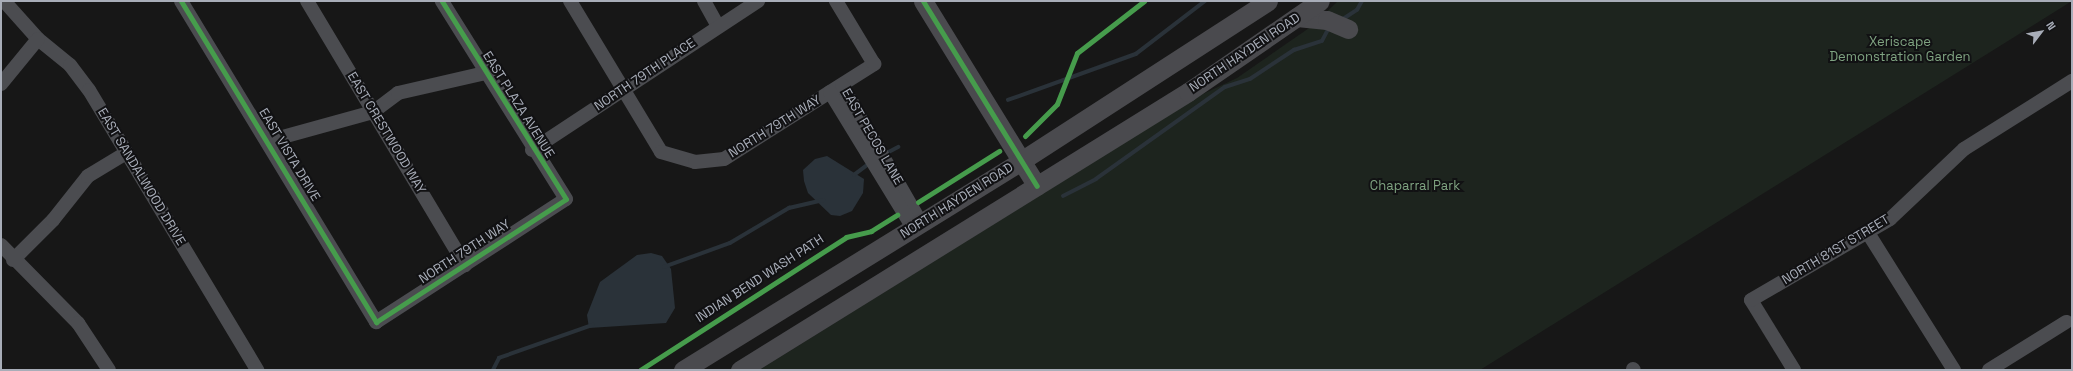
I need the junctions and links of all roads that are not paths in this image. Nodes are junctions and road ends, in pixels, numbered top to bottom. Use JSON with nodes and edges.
{"nodes":[{"id":1,"x":4,"y":1,"type":"edge"},
{"id":2,"x":181,"y":1,"type":"edge"},
{"id":3,"x":307,"y":1,"type":"edge"},
{"id":4,"x":442,"y":1,"type":"edge"},
{"id":5,"x":570,"y":1,"type":"edge"},
{"id":6,"x":704,"y":1,"type":"edge"},
{"id":7,"x":758,"y":1,"type":"edge"},
{"id":8,"x":836,"y":1,"type":"edge"},
{"id":9,"x":923,"y":1,"type":"edge"},
{"id":10,"x":1268,"y":1,"type":"edge"},
{"id":11,"x":1320,"y":1,"type":"edge"},
{"id":12,"x":1296,"y":17,"type":"junction"},
{"id":13,"x":718,"y":26,"type":"junction"},
{"id":14,"x":1348,"y":29,"type":"dead end"},
{"id":15,"x":38,"y":39,"type":"junction"},
{"id":16,"x":485,"y":73,"type":"junction"},
{"id":17,"x":2072,"y":82,"type":"edge"},
{"id":18,"x":1,"y":84,"type":"edge"},
{"id":19,"x":836,"y":88,"type":"junction"},
{"id":20,"x":621,"y":90,"type":"junction"},
{"id":21,"x":373,"y":112,"type":"junction"},
{"id":22,"x":268,"y":141,"type":"junction"},
{"id":23,"x":532,"y":150,"type":"junction"},
{"id":24,"x":126,"y":154,"type":"junction"},
{"id":25,"x":1021,"y":161,"type":"junction"},
{"id":26,"x":1037,"y":186,"type":"junction"},
{"id":27,"x":566,"y":199,"type":"joint"},
{"id":28,"x":917,"y":225,"type":"junction"},
{"id":29,"x":1868,"y":233,"type":"junction"},
{"id":30,"x":1,"y":245,"type":"edge"},
{"id":31,"x":13,"y":260,"type":"junction"},
{"id":32,"x":466,"y":265,"type":"junction"},
{"id":33,"x":376,"y":322,"type":"joint"},
{"id":34,"x":2066,"y":322,"type":"dead end"},
{"id":35,"x":109,"y":370,"type":"edge"},
{"id":36,"x":257,"y":370,"type":"edge"},
{"id":37,"x":683,"y":370,"type":"edge"},
{"id":38,"x":740,"y":370,"type":"edge"},
{"id":39,"x":1794,"y":370,"type":"edge"},
{"id":40,"x":1954,"y":370,"type":"edge"},
{"id":41,"x":1989,"y":370,"type":"edge"}],
"edges":[{"from":1,"to":15,"type":"street","name":"EAST SANDALWOOD DRIVE"},
{"from":2,"to":22,"type":"street","name":"EAST VISTA DRIVE"},
{"from":3,"to":21,"type":"street","name":"EAST CRESTWOOD WAY"},
{"from":4,"to":16,"type":"street","name":"EAST PLAZA AVENUE"},
{"from":5,"to":20,"type":"street","name":"NORTH 79TH WAY"},
{"from":6,"to":13,"type":"street"},
{"from":7,"to":13,"type":"street","name":"NORTH 79TH PLACE"},
{"from":8,"to":19,"type":"street","name":"EAST PECOS LANE"},
{"from":9,"to":25,"type":"main road"},
{"from":10,"to":25,"type":"main road","name":"NORTH HAYDEN ROAD"},
{"from":11,"to":12,"type":"main road","name":"NORTH HAYDEN ROAD"},
{"from":12,"to":14,"type":"main road"},
{"from":12,"to":26,"type":"main road","name":"NORTH HAYDEN ROAD"},
{"from":13,"to":20,"type":"street","name":"NORTH 79TH PLACE"},
{"from":15,"to":18,"type":"street"},
{"from":15,"to":24,"type":"street","name":"EAST SANDALWOOD DRIVE"},
{"from":16,"to":21,"type":"street"},
{"from":16,"to":23,"type":"street","name":"EAST PLAZA AVENUE"},
{"from":17,"to":29,"type":"street","name":"NORTH 81ST STREET"},
{"from":19,"to":20,"type":"street","name":"NORTH 79TH WAY"},
{"from":19,"to":28,"type":"street","name":"EAST PECOS LANE"},
{"from":20,"to":23,"type":"street","name":"NORTH 79TH PLACE"},
{"from":21,"to":22,"type":"street"},
{"from":21,"to":32,"type":"street","name":"EAST CRESTWOOD WAY"},
{"from":22,"to":33,"type":"street","name":"EAST VISTA DRIVE"},
{"from":23,"to":27,"type":"street","name":"EAST PLAZA AVENUE"},
{"from":24,"to":31,"type":"street"},
{"from":24,"to":36,"type":"street","name":"EAST SANDALWOOD DRIVE"},
{"from":25,"to":26,"type":"main road"},
{"from":25,"to":28,"type":"main road","name":"NORTH HAYDEN ROAD"},
{"from":26,"to":38,"type":"main road","name":"NORTH HAYDEN ROAD"},
{"from":27,"to":32,"type":"street","name":"NORTH 79TH WAY"},
{"from":28,"to":37,"type":"main road","name":"NORTH HAYDEN ROAD"},
{"from":29,"to":39,"type":"street","name":"NORTH 81ST STREET"},
{"from":29,"to":40,"type":"street"},
{"from":30,"to":31,"type":"street"},
{"from":31,"to":35,"type":"street"},
{"from":32,"to":33,"type":"street","name":"NORTH 79TH WAY"},
{"from":34,"to":41,"type":"street"}]}
